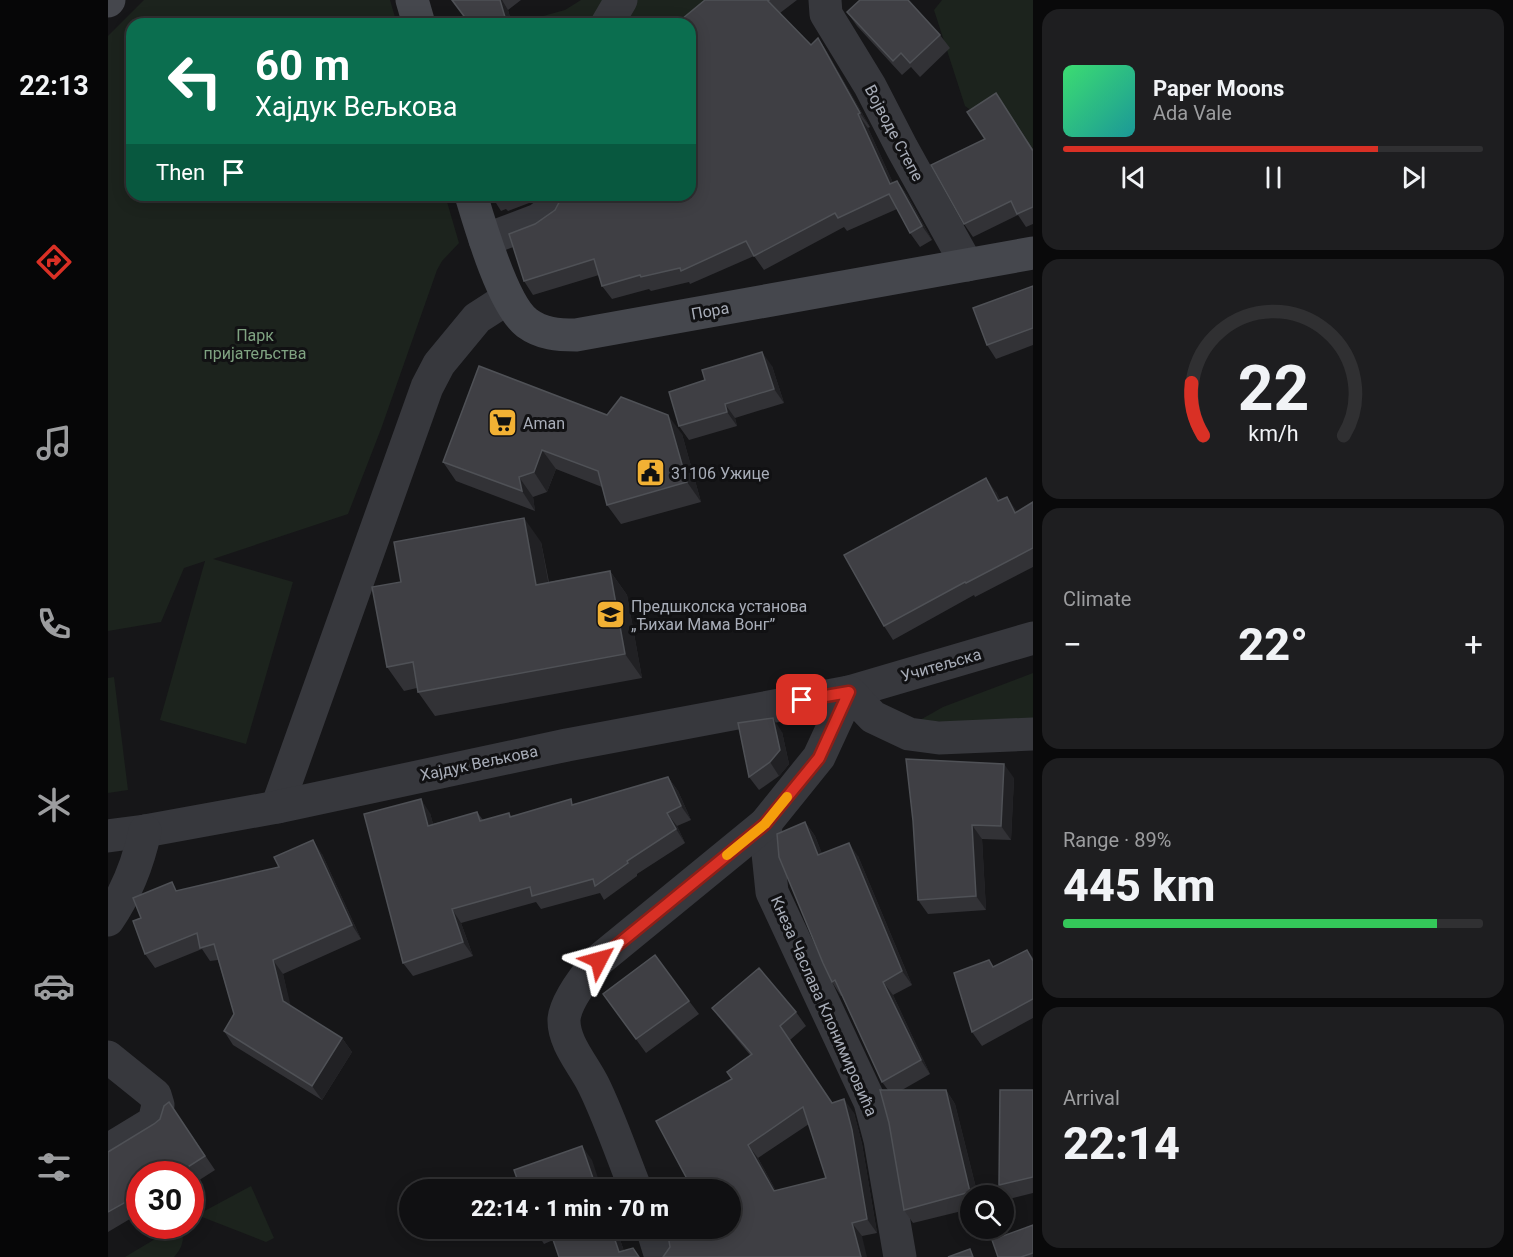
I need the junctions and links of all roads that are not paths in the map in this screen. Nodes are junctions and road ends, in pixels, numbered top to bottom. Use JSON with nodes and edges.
{"nodes":[{"id":1,"x":412,"y":0,"type":"edge"},
{"id":2,"x":621,"y":0,"type":"edge"},
{"id":3,"x":825,"y":0,"type":"edge"},
{"id":4,"x":417,"y":18,"type":"edge"},
{"id":5,"x":610,"y":18,"type":"edge"},
{"id":6,"x":473,"y":201,"type":"edge"},
{"id":7,"x":556,"y":201,"type":"edge"},
{"id":8,"x":485,"y":240,"type":"junction"},
{"id":9,"x":1033,"y":253,"type":"edge"},
{"id":10,"x":967,"y":265,"type":"junction"},
{"id":11,"x":508,"y":298,"type":"junction"},
{"id":12,"x":1033,"y":638,"type":"edge"},
{"id":13,"x":849,"y":692,"type":"junction"},
{"id":14,"x":1033,"y":734,"type":"edge"},
{"id":15,"x":277,"y":807,"type":"junction"},
{"id":16,"x":765,"y":824,"type":"junction"},
{"id":17,"x":145,"y":831,"type":"junction"},
{"id":18,"x":108,"y":836,"type":"edge"},
{"id":19,"x":108,"y":920,"type":"edge"},
{"id":20,"x":108,"y":1057,"type":"edge"},
{"id":21,"x":108,"y":1150,"type":"edge"},
{"id":22,"x":632,"y":1179,"type":"edge"},
{"id":23,"x":655,"y":1239,"type":"edge"},
{"id":24,"x":661,"y":1257,"type":"edge"},
{"id":25,"x":900,"y":1257,"type":"edge"}],
"edges":[{"from":1,"to":4,"type":"street"},
{"from":2,"to":5,"type":"street"},
{"from":3,"to":10,"type":"street","name":"Војводе Степе"},
{"from":6,"to":8,"type":"street","name":"Пора"},
{"from":7,"to":8,"type":"street"},
{"from":8,"to":11,"type":"street","name":"Пора"},
{"from":9,"to":10,"type":"street","name":"Пора"},
{"from":10,"to":11,"type":"street","name":"Пора"},
{"from":11,"to":15,"type":"street"},
{"from":12,"to":13,"type":"street","name":"Учитељска"},
{"from":13,"to":14,"type":"street"},
{"from":13,"to":15,"type":"street","name":"Хајдук Вељкова"},
{"from":13,"to":16,"type":"street"},
{"from":15,"to":17,"type":"street","name":"Хајдук Вељкова"},
{"from":16,"to":22,"type":"street"},
{"from":16,"to":25,"type":"street","name":"Кнеза Часлава Клонимировића"},
{"from":17,"to":18,"type":"street","name":"Хајдук Вељкова"},
{"from":17,"to":19,"type":"street"},
{"from":20,"to":21,"type":"street"},
{"from":23,"to":24,"type":"street"}]}
